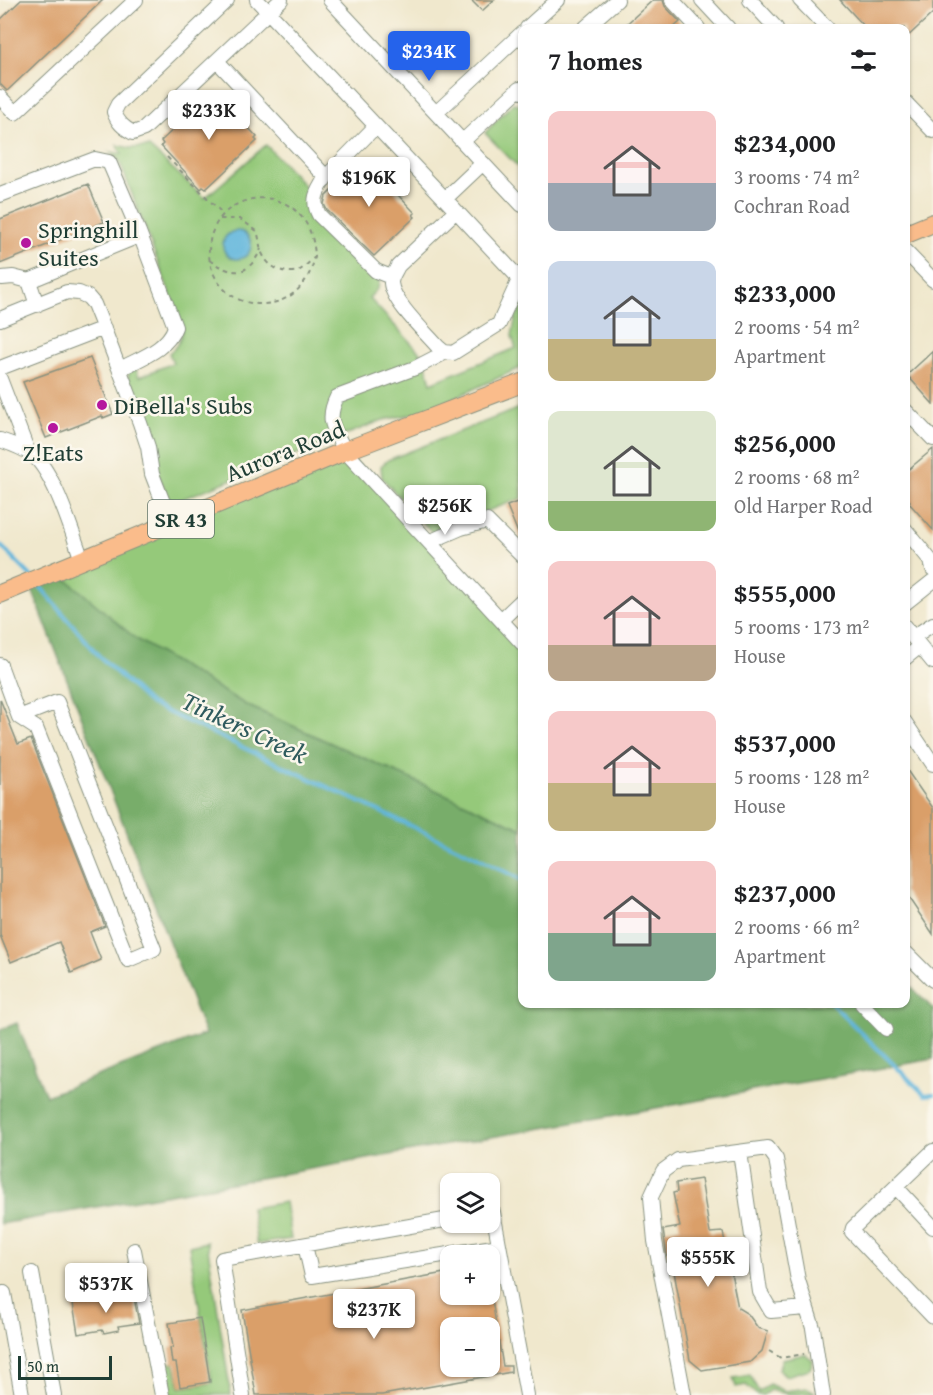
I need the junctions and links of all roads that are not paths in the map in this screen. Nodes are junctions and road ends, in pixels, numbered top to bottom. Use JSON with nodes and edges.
{"nodes":[{"id":1,"x":136,"y":0,"type":"edge"},
{"id":2,"x":227,"y":0,"type":"edge"},
{"id":3,"x":257,"y":0,"type":"edge"},
{"id":4,"x":281,"y":0,"type":"edge"},
{"id":5,"x":330,"y":0,"type":"edge"},
{"id":6,"x":558,"y":0,"type":"edge"},
{"id":7,"x":616,"y":0,"type":"edge"},
{"id":8,"x":672,"y":0,"type":"edge"},
{"id":9,"x":702,"y":0,"type":"edge"},
{"id":10,"x":750,"y":0,"type":"edge"},
{"id":11,"x":800,"y":0,"type":"edge"},
{"id":12,"x":269,"y":12,"type":"junction"},
{"id":13,"x":531,"y":24,"type":"edge"},
{"id":14,"x":589,"y":24,"type":"edge"},
{"id":15,"x":694,"y":24,"type":"edge"},
{"id":16,"x":724,"y":24,"type":"edge"},
{"id":17,"x":772,"y":24,"type":"edge"},
{"id":18,"x":823,"y":24,"type":"edge"},
{"id":19,"x":518,"y":37,"type":"edge"},
{"id":20,"x":217,"y":61,"type":"junction"},
{"id":21,"x":518,"y":92,"type":"edge"},
{"id":22,"x":0,"y":97,"type":"edge"},
{"id":23,"x":910,"y":107,"type":"edge"},
{"id":24,"x":436,"y":113,"type":"junction"},
{"id":25,"x":376,"y":126,"type":"junction"},
{"id":26,"x":933,"y":131,"type":"edge"},
{"id":27,"x":463,"y":141,"type":"junction"},
{"id":28,"x":483,"y":163,"type":"junction"},
{"id":29,"x":326,"y":177,"type":"junction"},
{"id":30,"x":505,"y":186,"type":"junction"},
{"id":31,"x":518,"y":188,"type":"edge"},
{"id":32,"x":0,"y":195,"type":"edge"},
{"id":33,"x":445,"y":199,"type":"junction"},
{"id":34,"x":518,"y":201,"type":"edge"},
{"id":35,"x":456,"y":211,"type":"junction"},
{"id":36,"x":933,"y":223,"type":"edge"},
{"id":37,"x":139,"y":232,"type":"junction"},
{"id":38,"x":910,"y":233,"type":"edge"},
{"id":39,"x":910,"y":256,"type":"edge"},
{"id":40,"x":392,"y":277,"type":"junction"},
{"id":41,"x":2,"y":278,"type":"dead end"},
{"id":42,"x":933,"y":280,"type":"edge"},
{"id":43,"x":29,"y":281,"type":"junction"},
{"id":44,"x":37,"y":304,"type":"junction"},
{"id":45,"x":0,"y":319,"type":"edge"},
{"id":46,"x":104,"y":328,"type":"junction"},
{"id":47,"x":446,"y":352,"type":"junction"},
{"id":48,"x":0,"y":368,"type":"edge"},
{"id":49,"x":120,"y":369,"type":"junction"},
{"id":50,"x":0,"y":379,"type":"edge"},
{"id":51,"x":518,"y":385,"type":"edge"},
{"id":52,"x":910,"y":415,"type":"edge"},
{"id":53,"x":933,"y":439,"type":"edge"},
{"id":54,"x":0,"y":440,"type":"edge"},
{"id":55,"x":28,"y":452,"type":"junction"},
{"id":56,"x":345,"y":452,"type":"junction"},
{"id":57,"x":171,"y":523,"type":"junction"},
{"id":58,"x":910,"y":535,"type":"edge"},
{"id":59,"x":429,"y":542,"type":"junction"},
{"id":60,"x":518,"y":552,"type":"edge"},
{"id":61,"x":82,"y":560,"type":"junction"},
{"id":62,"x":933,"y":570,"type":"edge"},
{"id":63,"x":933,"y":581,"type":"edge"},
{"id":64,"x":0,"y":594,"type":"edge"},
{"id":65,"x":910,"y":599,"type":"edge"},
{"id":66,"x":518,"y":604,"type":"edge"},
{"id":67,"x":501,"y":620,"type":"junction"},
{"id":68,"x":933,"y":624,"type":"edge"},
{"id":69,"x":912,"y":636,"type":"edge"},
{"id":70,"x":518,"y":639,"type":"edge"},
{"id":71,"x":933,"y":662,"type":"edge"},
{"id":72,"x":0,"y":665,"type":"edge"},
{"id":73,"x":19,"y":717,"type":"junction"},
{"id":74,"x":910,"y":730,"type":"edge"},
{"id":75,"x":933,"y":764,"type":"edge"},
{"id":76,"x":910,"y":957,"type":"edge"},
{"id":77,"x":933,"y":980,"type":"edge"},
{"id":78,"x":866,"y":1008,"type":"edge"},
{"id":79,"x":886,"y":1029,"type":"dead end"},
{"id":80,"x":740,"y":1152,"type":"junction"},
{"id":81,"x":931,"y":1158,"type":"edge"},
{"id":82,"x":896,"y":1187,"type":"junction"},
{"id":83,"x":440,"y":1221,"type":"edge"},
{"id":84,"x":933,"y":1227,"type":"edge"},
{"id":85,"x":305,"y":1245,"type":"junction"},
{"id":86,"x":134,"y":1250,"type":"dead end"},
{"id":87,"x":500,"y":1252,"type":"edge"},
{"id":88,"x":440,"y":1255,"type":"edge"},
{"id":89,"x":32,"y":1273,"type":"dead end"},
{"id":90,"x":4,"y":1293,"type":"dead end"},
{"id":91,"x":806,"y":1308,"type":"junction"},
{"id":92,"x":933,"y":1317,"type":"edge"},
{"id":93,"x":522,"y":1394,"type":"edge"},
{"id":94,"x":22,"y":1395,"type":"edge"},
{"id":95,"x":54,"y":1395,"type":"edge"},
{"id":96,"x":162,"y":1395,"type":"edge"},
{"id":97,"x":243,"y":1395,"type":"edge"},
{"id":98,"x":684,"y":1395,"type":"edge"},
{"id":99,"x":823,"y":1395,"type":"edge"}],
"edges":[{"from":1,"to":22,"type":"street"},
{"from":2,"to":20,"type":"street"},
{"from":3,"to":12,"type":"street"},
{"from":4,"to":12,"type":"street"},
{"from":5,"to":24,"type":"street"},
{"from":6,"to":13,"type":"street"},
{"from":7,"to":14,"type":"street"},
{"from":8,"to":15,"type":"street"},
{"from":9,"to":16,"type":"street"},
{"from":10,"to":17,"type":"street"},
{"from":11,"to":18,"type":"street"},
{"from":12,"to":20,"type":"street"},
{"from":12,"to":25,"type":"street"},
{"from":19,"to":24,"type":"street"},
{"from":20,"to":29,"type":"street"},
{"from":21,"to":27,"type":"street"},
{"from":23,"to":26,"type":"street"},
{"from":24,"to":27,"type":"street"},
{"from":25,"to":29,"type":"street"},
{"from":25,"to":33,"type":"street"},
{"from":27,"to":28,"type":"street"},
{"from":28,"to":30,"type":"street"},
{"from":28,"to":33,"type":"street"},
{"from":29,"to":40,"type":"street"},
{"from":30,"to":31,"type":"street"},
{"from":30,"to":34,"type":"street"},
{"from":32,"to":37,"type":"street"},
{"from":33,"to":35,"type":"street"},
{"from":35,"to":40,"type":"street"},
{"from":35,"to":47,"type":"street"},
{"from":36,"to":38,"type":"main road"},
{"from":37,"to":43,"type":"street"},
{"from":37,"to":49,"type":"street"},
{"from":39,"to":42,"type":"street"},
{"from":40,"to":47,"type":"street"},
{"from":41,"to":43,"type":"street"},
{"from":43,"to":44,"type":"street"},
{"from":44,"to":45,"type":"street"},
{"from":44,"to":46,"type":"street"},
{"from":46,"to":48,"type":"street"},
{"from":46,"to":49,"type":"street"},
{"from":47,"to":56,"type":"street"},
{"from":49,"to":57,"type":"street"},
{"from":50,"to":55,"type":"street"},
{"from":51,"to":56,"type":"main road","name":"Aurora Road","number":"SR 43"},
{"from":52,"to":53,"type":"street"},
{"from":54,"to":55,"type":"street"},
{"from":55,"to":61,"type":"street"},
{"from":56,"to":57,"type":"main road","name":"Aurora Road","number":"SR 43"},
{"from":56,"to":59,"type":"street"},
{"from":57,"to":61,"type":"main road","name":"Aurora Road","number":"SR 43"},
{"from":58,"to":62,"type":"street"},
{"from":59,"to":60,"type":"street"},
{"from":59,"to":67,"type":"street"},
{"from":61,"to":64,"type":"main road","name":"Aurora Road","number":"SR 43"},
{"from":63,"to":65,"type":"street"},
{"from":66,"to":67,"type":"street"},
{"from":67,"to":70,"type":"street"},
{"from":68,"to":69,"type":"street"},
{"from":69,"to":71,"type":"street"},
{"from":72,"to":73,"type":"street"},
{"from":73,"to":73,"type":"street"},
{"from":74,"to":75,"type":"street"},
{"from":76,"to":77,"type":"street"},
{"from":78,"to":79,"type":"street"},
{"from":80,"to":91,"type":"street"},
{"from":80,"to":91,"type":"street"},
{"from":80,"to":98,"type":"street"},
{"from":81,"to":82,"type":"street"},
{"from":82,"to":84,"type":"street"},
{"from":82,"to":92,"type":"street"},
{"from":83,"to":85,"type":"street"},
{"from":85,"to":88,"type":"street"},
{"from":85,"to":97,"type":"street"},
{"from":86,"to":96,"type":"street"},
{"from":87,"to":93,"type":"street"},
{"from":89,"to":95,"type":"street"},
{"from":90,"to":94,"type":"street"},
{"from":91,"to":99,"type":"street"}]}
